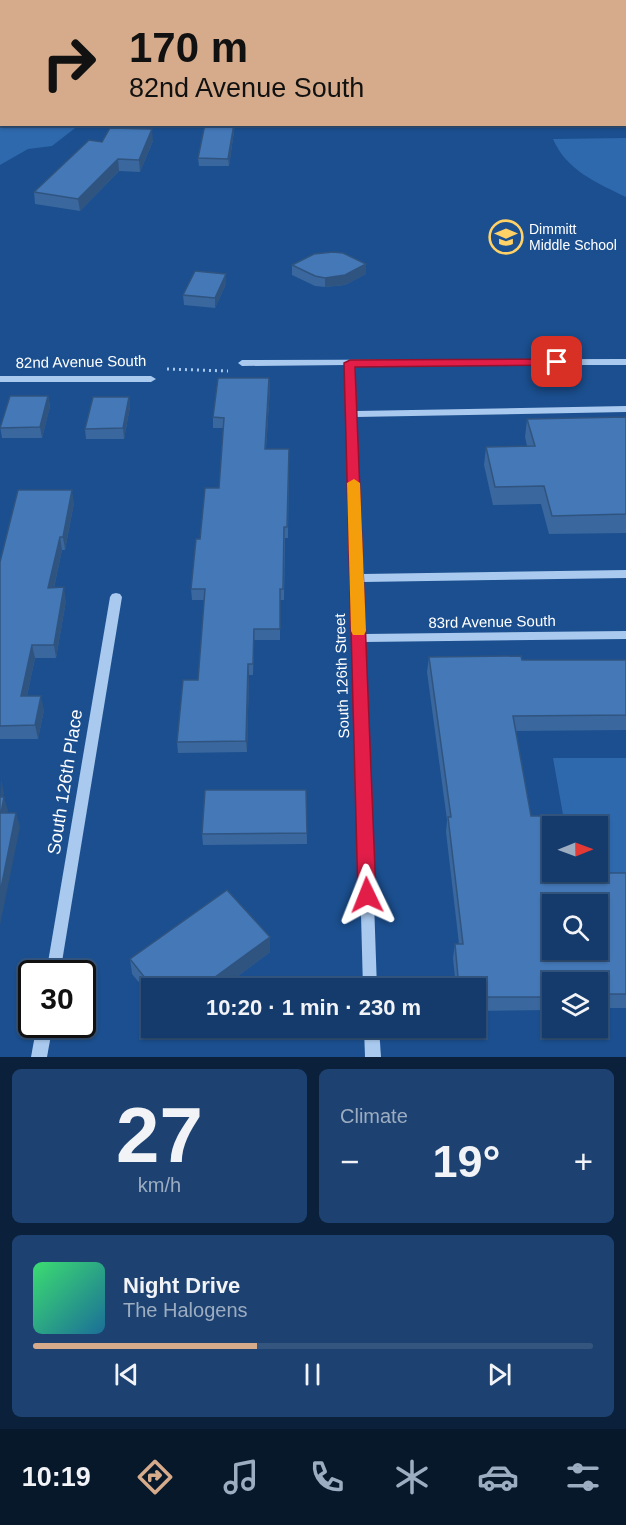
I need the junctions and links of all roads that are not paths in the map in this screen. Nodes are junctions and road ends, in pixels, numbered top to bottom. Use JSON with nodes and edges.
{"nodes":[{"id":1,"x":626,"y":362,"type":"edge"},
{"id":2,"x":242,"y":363,"type":"road end"},
{"id":3,"x":350,"y":363,"type":"junction"},
{"id":4,"x":0,"y":379,"type":"edge"},
{"id":5,"x":151,"y":379,"type":"road end"},
{"id":6,"x":626,"y":409,"type":"edge"},
{"id":7,"x":351,"y":414,"type":"junction"},
{"id":8,"x":626,"y":573,"type":"edge"},
{"id":9,"x":357,"y":579,"type":"junction"},
{"id":10,"x":116,"y":597,"type":"dead end"},
{"id":11,"x":626,"y":635,"type":"edge"},
{"id":12,"x":358,"y":638,"type":"junction"},
{"id":13,"x":55,"y":960,"type":"edge"},
{"id":14,"x":370,"y":978,"type":"edge"},
{"id":15,"x":42,"y":1038,"type":"edge"},
{"id":16,"x":372,"y":1038,"type":"edge"},
{"id":17,"x":39,"y":1057,"type":"edge"},
{"id":18,"x":373,"y":1057,"type":"edge"}],
"edges":[{"from":1,"to":3,"type":"street"},
{"from":2,"to":3,"type":"street"},
{"from":3,"to":7,"type":"street","name":"South 126th Street"},
{"from":4,"to":5,"type":"street","name":"82nd Avenue South"},
{"from":6,"to":7,"type":"street"},
{"from":7,"to":9,"type":"street","name":"South 126th Street"},
{"from":8,"to":9,"type":"street"},
{"from":9,"to":12,"type":"street","name":"South 126th Street"},
{"from":10,"to":13,"type":"street","name":"South 126th Place"},
{"from":11,"to":12,"type":"street","name":"83rd Avenue South"},
{"from":12,"to":14,"type":"street","name":"South 126th Street"},
{"from":15,"to":17,"type":"street"},
{"from":16,"to":18,"type":"street"}]}
